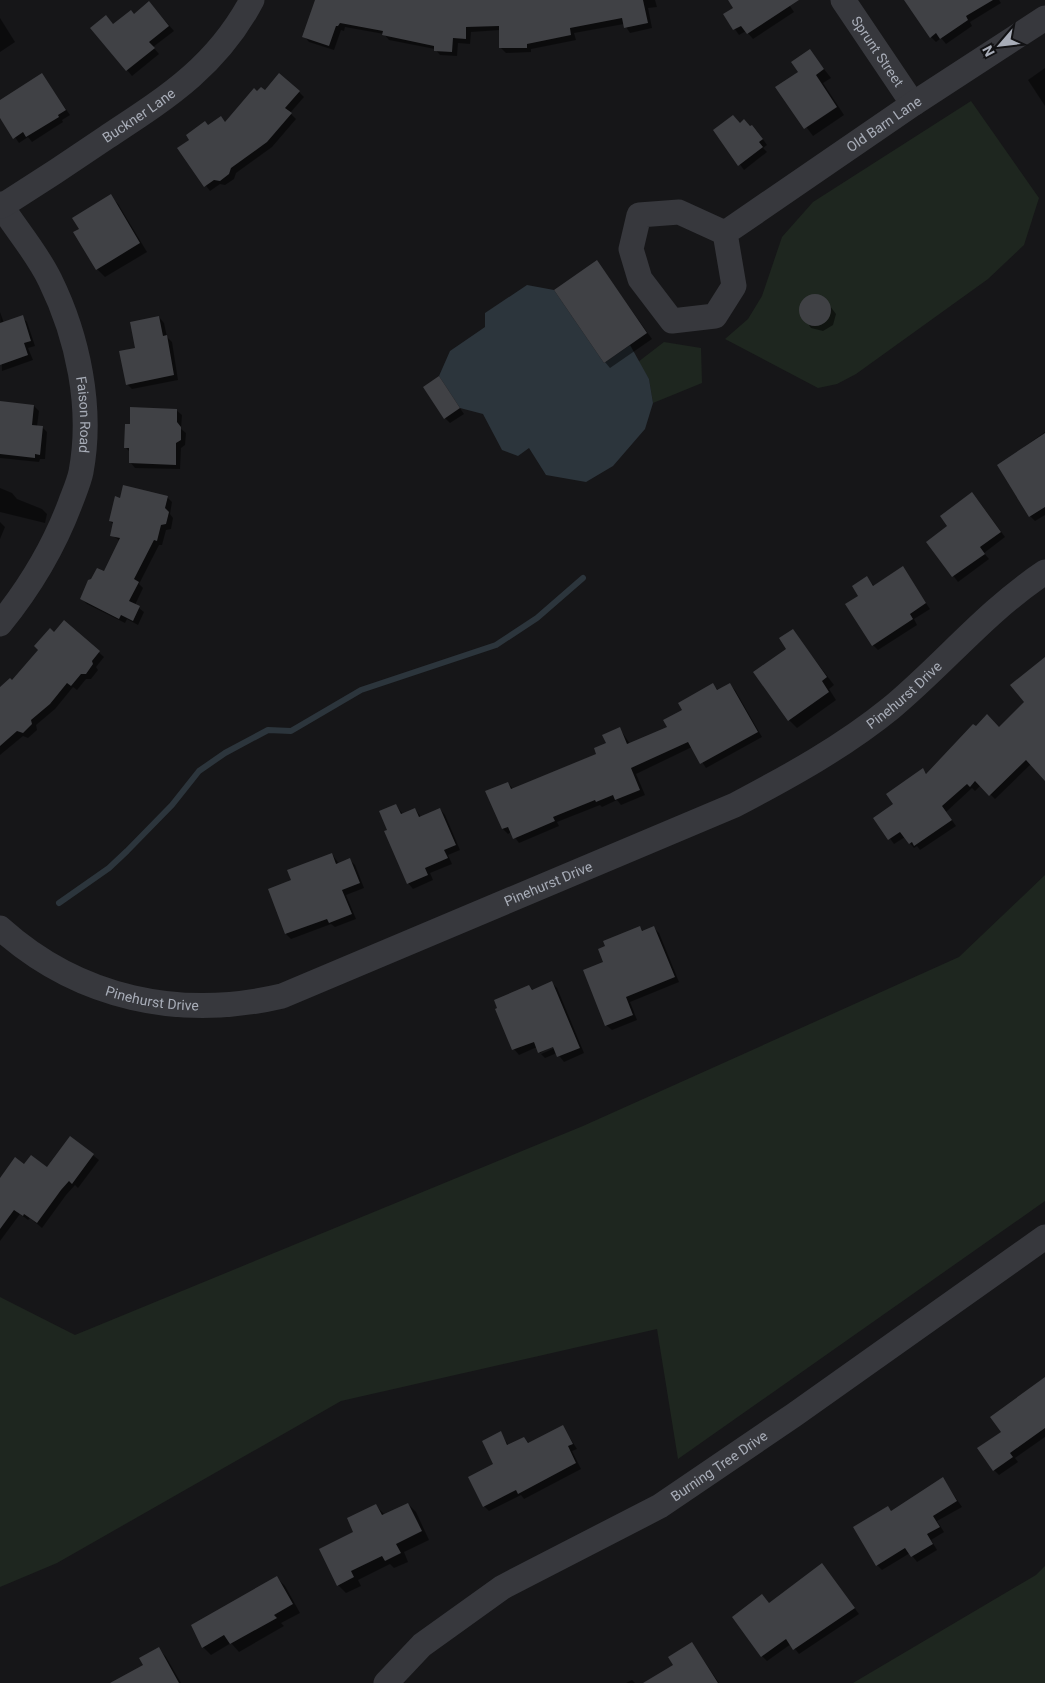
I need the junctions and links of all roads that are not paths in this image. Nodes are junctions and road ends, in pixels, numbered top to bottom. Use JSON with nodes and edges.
{"nodes":[{"id":1,"x":252,"y":0,"type":"edge"},
{"id":2,"x":843,"y":0,"type":"edge"},
{"id":3,"x":1045,"y":18,"type":"edge"},
{"id":4,"x":913,"y":104,"type":"junction"},
{"id":5,"x":1,"y":205,"type":"edge"},
{"id":6,"x":725,"y":233,"type":"junction"},
{"id":7,"x":1045,"y":572,"type":"edge"},
{"id":8,"x":0,"y":624,"type":"edge"},
{"id":9,"x":0,"y":928,"type":"edge"},
{"id":10,"x":1045,"y":1237,"type":"edge"},
{"id":11,"x":386,"y":1683,"type":"edge"}],
"edges":[{"from":1,"to":5,"type":"street","name":"Buckner Lane"},
{"from":2,"to":4,"type":"street","name":"Sprunt Street"},
{"from":3,"to":4,"type":"street","name":"Old Barn Lane"},
{"from":4,"to":6,"type":"street","name":"Old Barn Lane"},
{"from":5,"to":8,"type":"street","name":"Faison Road"},
{"from":6,"to":6,"type":"street"},
{"from":7,"to":9,"type":"street","name":"Pinehurst Drive"},
{"from":10,"to":11,"type":"street","name":"Burning Tree Drive"}]}
